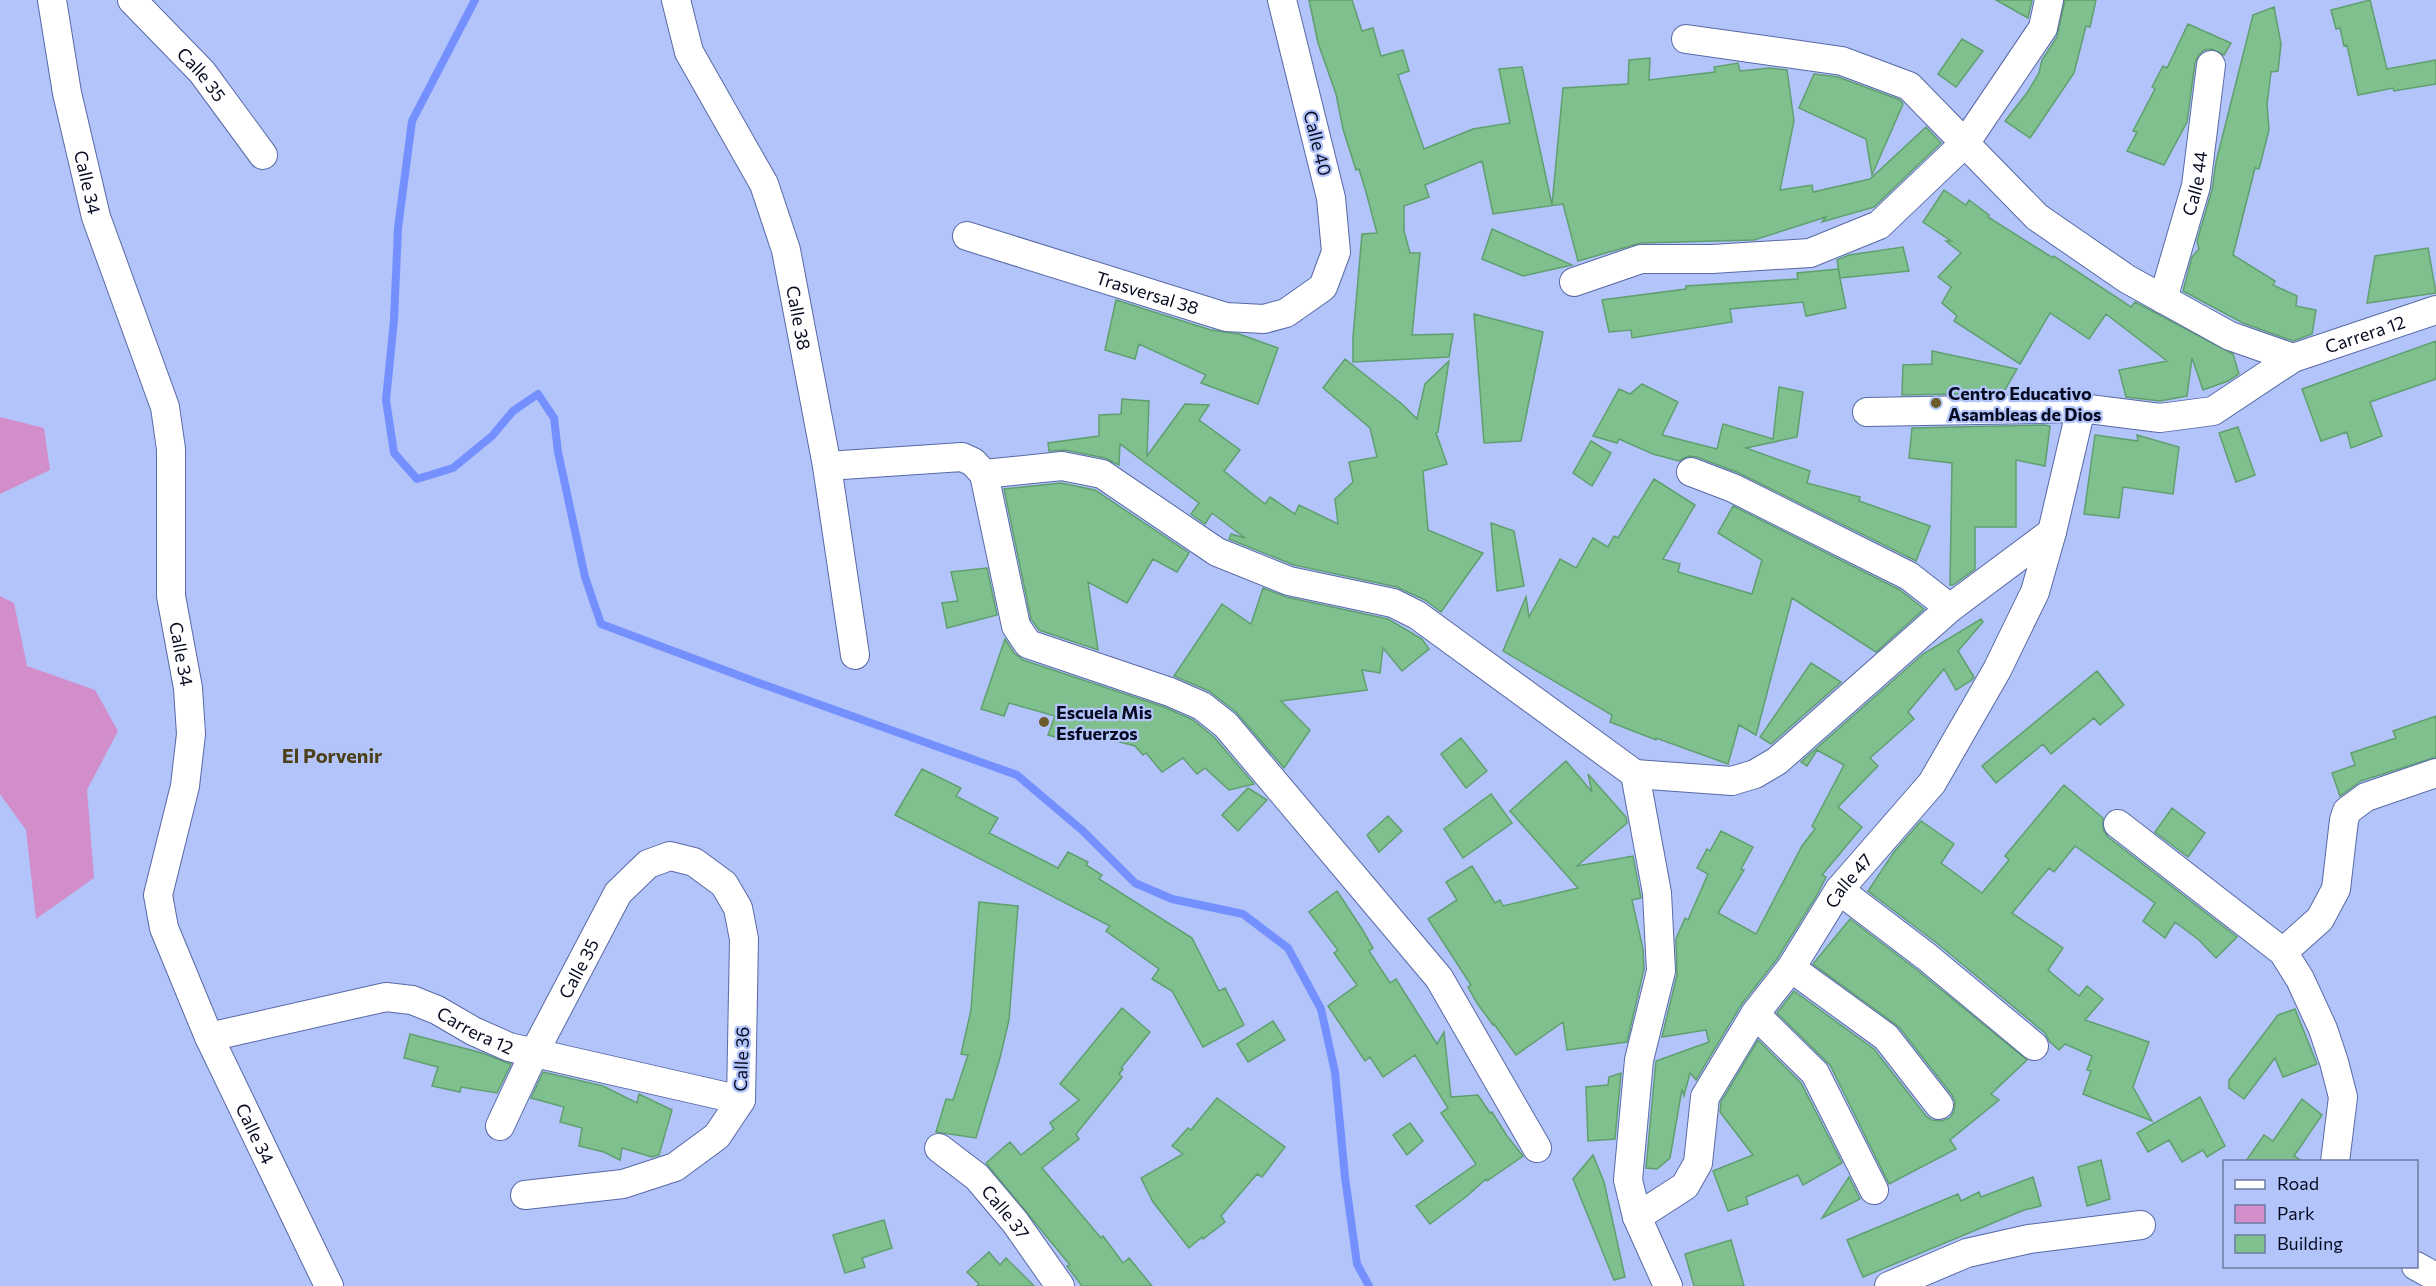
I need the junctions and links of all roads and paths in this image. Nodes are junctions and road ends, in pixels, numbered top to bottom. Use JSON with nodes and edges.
{"nodes":[{"id":1,"x":52,"y":0,"type":"edge"},
{"id":2,"x":132,"y":0,"type":"edge"},
{"id":3,"x":676,"y":0,"type":"edge"},
{"id":4,"x":1282,"y":0,"type":"edge"},
{"id":5,"x":2049,"y":0,"type":"edge"},
{"id":6,"x":1686,"y":39,"type":"dead end"},
{"id":7,"x":2211,"y":65,"type":"dead end"},
{"id":8,"x":1966,"y":142,"type":"junction"},
{"id":9,"x":263,"y":155,"type":"dead end"},
{"id":10,"x":967,"y":236,"type":"dead end"},
{"id":11,"x":1574,"y":282,"type":"dead end"},
{"id":12,"x":1323,"y":287,"type":"joint"},
{"id":13,"x":2163,"y":299,"type":"junction"},
{"id":14,"x":2436,"y":310,"type":"edge"},
{"id":15,"x":2293,"y":358,"type":"junction"},
{"id":16,"x":2081,"y":408,"type":"junction"},
{"id":17,"x":1868,"y":412,"type":"dead end"},
{"id":18,"x":827,"y":466,"type":"junction"},
{"id":19,"x":1691,"y":472,"type":"dead end"},
{"id":20,"x":984,"y":474,"type":"junction"},
{"id":21,"x":2052,"y":532,"type":"junction"},
{"id":22,"x":1950,"y":608,"type":"junction"},
{"id":23,"x":855,"y":655,"type":"dead end"},
{"id":24,"x":2436,"y":773,"type":"edge"},
{"id":25,"x":1635,"y":774,"type":"junction"},
{"id":26,"x":2118,"y":824,"type":"dead end"},
{"id":27,"x":694,"y":862,"type":"joint"},
{"id":28,"x":1839,"y":890,"type":"junction"},
{"id":29,"x":2283,"y":952,"type":"junction"},
{"id":30,"x":1791,"y":968,"type":"junction"},
{"id":31,"x":1755,"y":1014,"type":"junction"},
{"id":32,"x":210,"y":1037,"type":"junction"},
{"id":33,"x":2034,"y":1046,"type":"dead end"},
{"id":34,"x":534,"y":1053,"type":"junction"},
{"id":35,"x":741,"y":1100,"type":"junction"},
{"id":36,"x":1940,"y":1105,"type":"dead end"},
{"id":37,"x":500,"y":1126,"type":"dead end"},
{"id":38,"x":939,"y":1148,"type":"dead end"},
{"id":39,"x":1537,"y":1148,"type":"dead end"},
{"id":40,"x":2335,"y":1160,"type":"edge"},
{"id":41,"x":1874,"y":1190,"type":"dead end"},
{"id":42,"x":525,"y":1195,"type":"dead end"},
{"id":43,"x":1637,"y":1217,"type":"junction"},
{"id":44,"x":2141,"y":1225,"type":"dead end"},
{"id":45,"x":2418,"y":1267,"type":"edge"},
{"id":46,"x":2436,"y":1277,"type":"edge"},
{"id":47,"x":329,"y":1286,"type":"edge"},
{"id":48,"x":1060,"y":1286,"type":"edge"},
{"id":49,"x":1668,"y":1286,"type":"edge"},
{"id":50,"x":1889,"y":1286,"type":"edge"}],
"edges":[{"from":1,"to":32,"type":"street","name":"Calle 34"},
{"from":2,"to":9,"type":"street","name":"Calle 35"},
{"from":3,"to":18,"type":"street","name":"Calle 38"},
{"from":4,"to":12,"type":"street","name":"Calle 40"},
{"from":5,"to":8,"type":"street"},
{"from":6,"to":8,"type":"street"},
{"from":7,"to":13,"type":"street","name":"Calle 44"},
{"from":8,"to":11,"type":"street"},
{"from":8,"to":13,"type":"street"},
{"from":10,"to":12,"type":"street","name":"Trasversal 38"},
{"from":13,"to":15,"type":"street"},
{"from":14,"to":15,"type":"street","name":"Carrera 12"},
{"from":15,"to":16,"type":"street","name":"Carrera 12"},
{"from":16,"to":17,"type":"street","name":"Carrera 12"},
{"from":16,"to":21,"type":"street","name":"Calle 47"},
{"from":18,"to":20,"type":"street"},
{"from":18,"to":23,"type":"street","name":"Calle 38"},
{"from":19,"to":22,"type":"street"},
{"from":20,"to":25,"type":"street"},
{"from":20,"to":39,"type":"street"},
{"from":21,"to":22,"type":"street"},
{"from":21,"to":28,"type":"street","name":"Calle 47"},
{"from":22,"to":25,"type":"street"},
{"from":24,"to":29,"type":"street"},
{"from":25,"to":43,"type":"street"},
{"from":26,"to":29,"type":"street"},
{"from":27,"to":34,"type":"street","name":"Calle 35"},
{"from":27,"to":35,"type":"street","name":"Calle 36"},
{"from":28,"to":30,"type":"street","name":"Calle 47"},
{"from":28,"to":33,"type":"street"},
{"from":29,"to":40,"type":"street"},
{"from":30,"to":31,"type":"street","name":"Calle 47"},
{"from":30,"to":36,"type":"street"},
{"from":31,"to":41,"type":"street"},
{"from":31,"to":43,"type":"street","name":"Calle 47"},
{"from":32,"to":34,"type":"street","name":"Carrera 12"},
{"from":32,"to":47,"type":"street","name":"Calle 34"},
{"from":34,"to":35,"type":"street","name":"Carrera 12"},
{"from":34,"to":37,"type":"street","name":"Calle 35"},
{"from":35,"to":42,"type":"street","name":"Calle 36"},
{"from":38,"to":48,"type":"street","name":"Calle 37"},
{"from":43,"to":49,"type":"street"},
{"from":44,"to":50,"type":"street"},
{"from":45,"to":46,"type":"street"}]}
